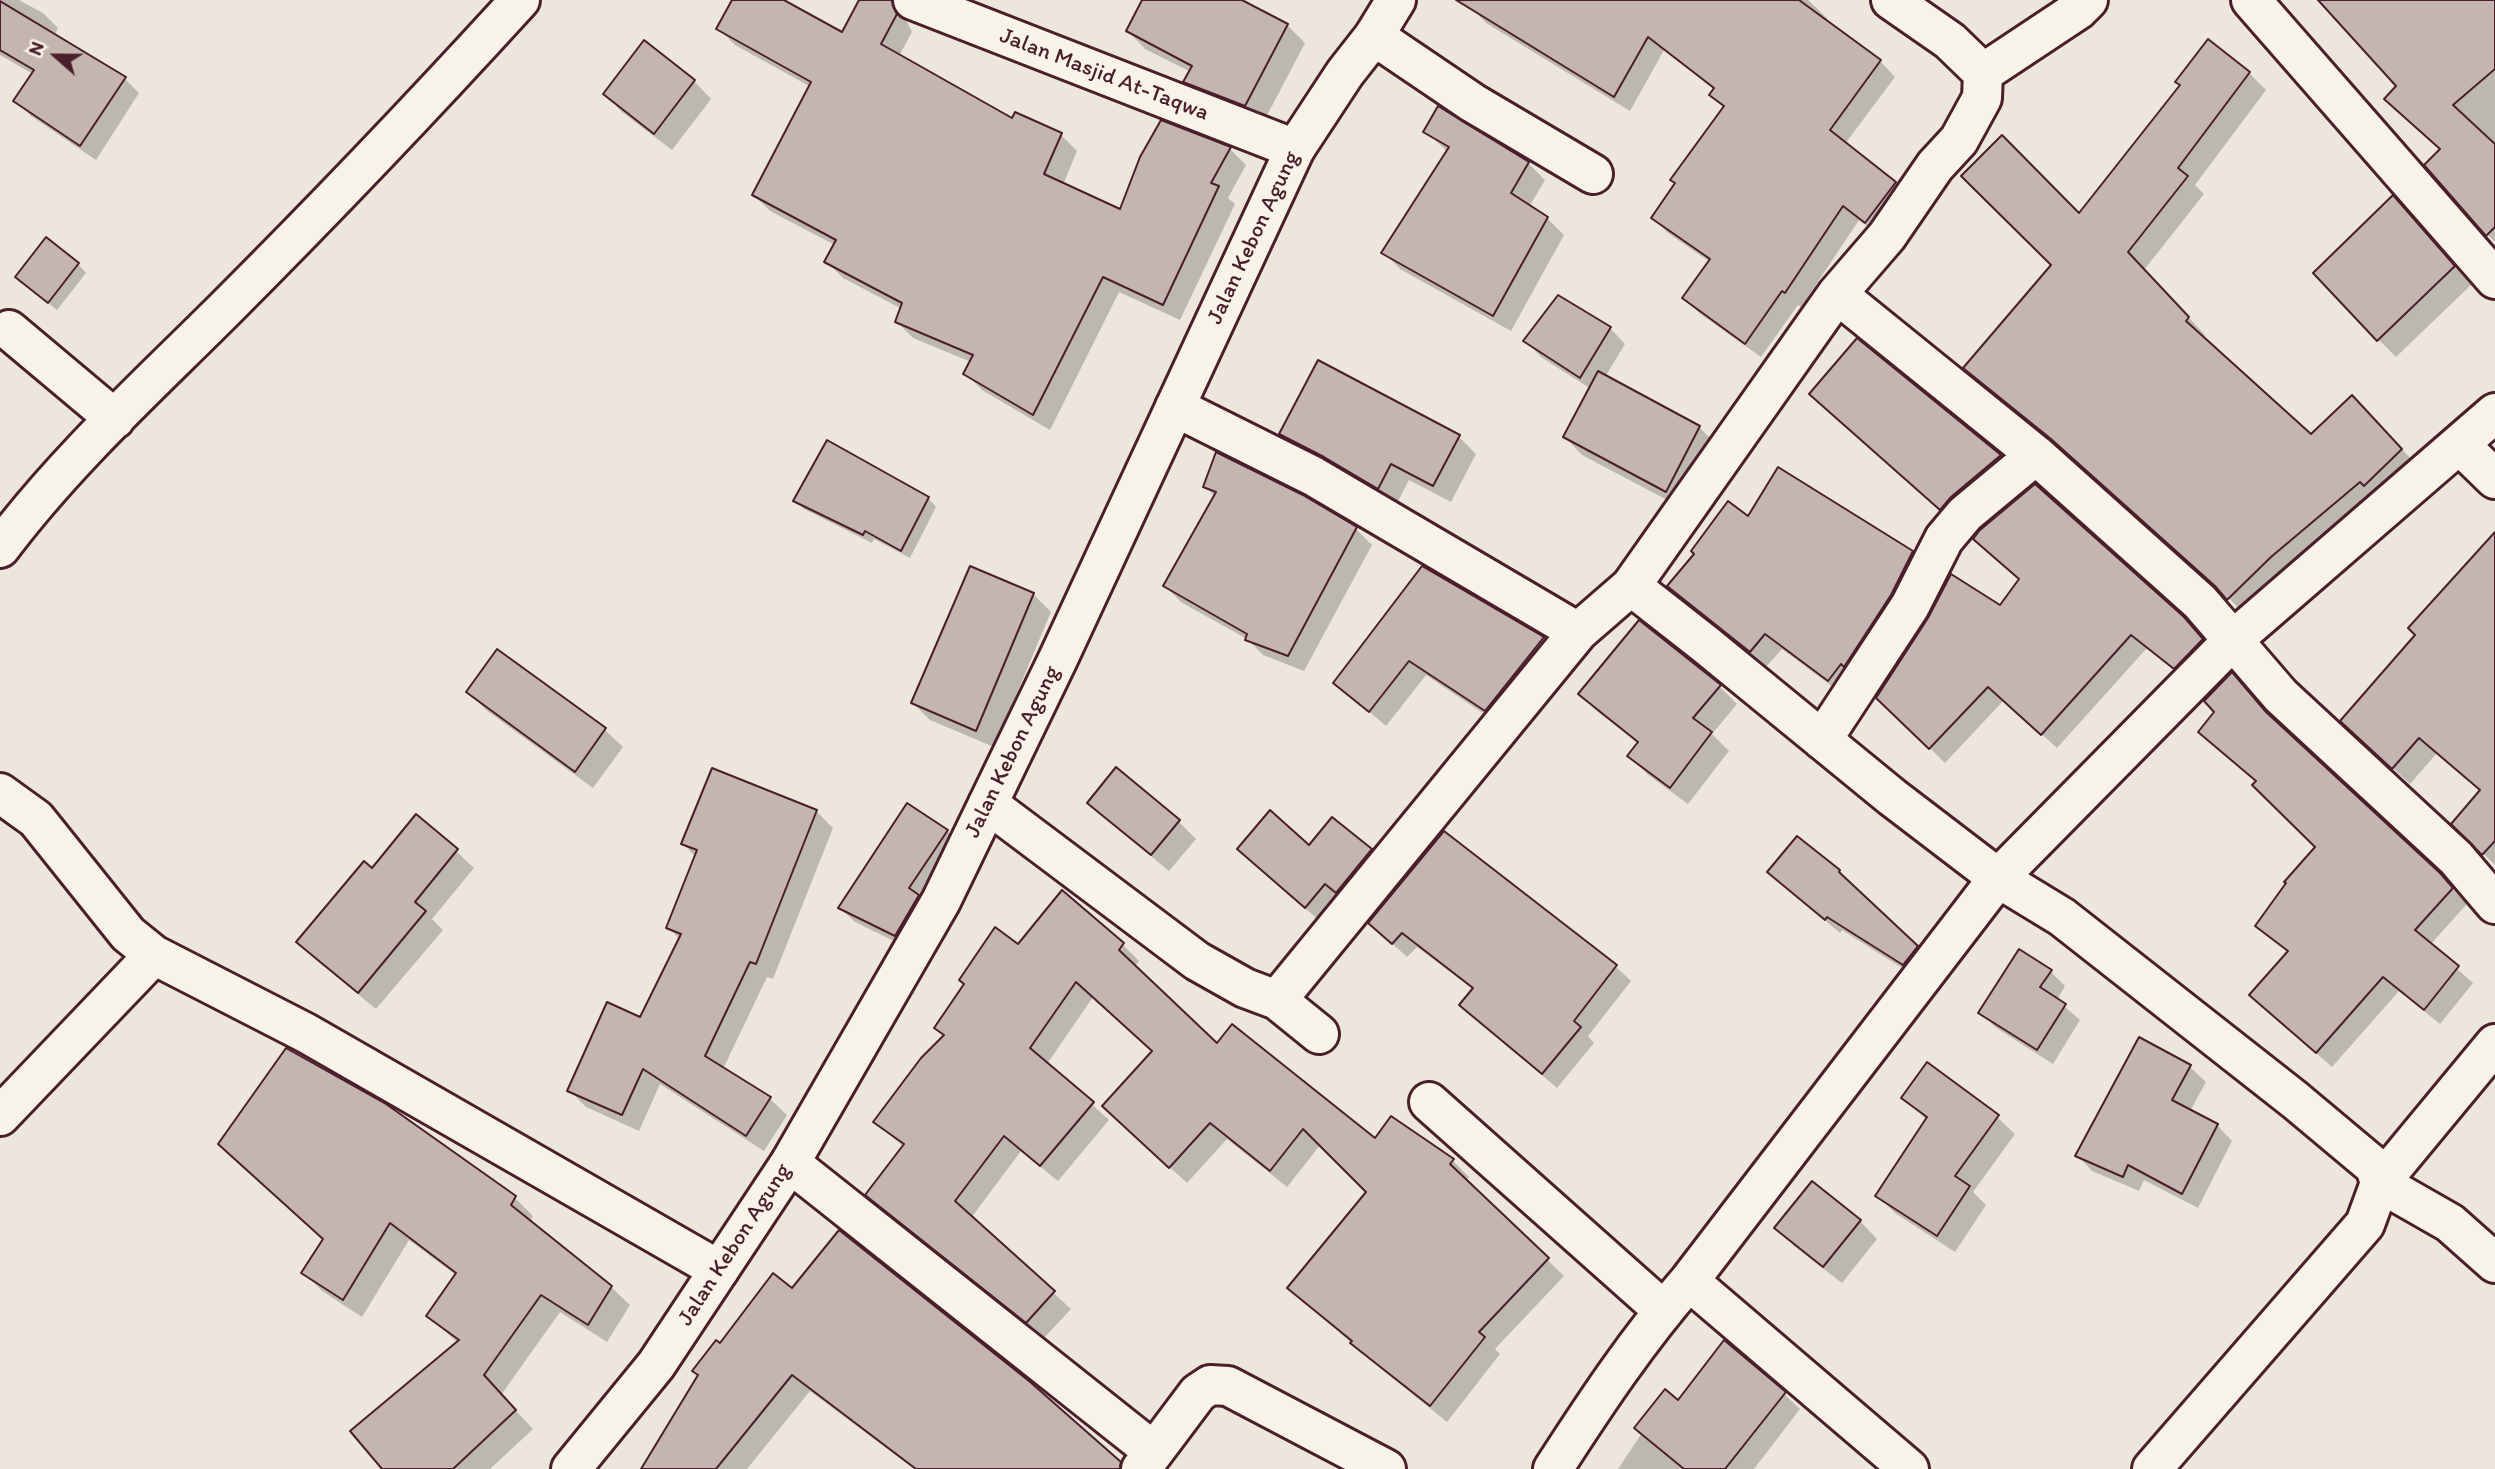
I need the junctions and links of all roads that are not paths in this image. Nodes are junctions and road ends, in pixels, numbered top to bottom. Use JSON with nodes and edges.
{"nodes":[{"id":1,"x":520,"y":0,"type":"edge"},
{"id":2,"x":913,"y":0,"type":"edge"},
{"id":3,"x":1396,"y":0,"type":"edge"},
{"id":4,"x":1891,"y":0,"type":"edge"},
{"id":5,"x":2088,"y":0,"type":"edge"},
{"id":6,"x":2252,"y":0,"type":"edge"},
{"id":7,"x":1374,"y":36,"type":"junction"},
{"id":8,"x":1983,"y":73,"type":"junction"},
{"id":9,"x":1295,"y":149,"type":"junction"},
{"id":10,"x":1593,"y":174,"type":"dead end"},
{"id":11,"x":2495,"y":279,"type":"edge"},
{"id":12,"x":1837,"y":294,"type":"junction"},
{"id":13,"x":9,"y":330,"type":"dead end"},
{"id":14,"x":1175,"y":407,"type":"junction"},
{"id":15,"x":2495,"y":413,"type":"edge"},
{"id":16,"x":115,"y":419,"type":"junction"},
{"id":17,"x":2460,"y":445,"type":"junction"},
{"id":18,"x":2036,"y":455,"type":"junction"},
{"id":19,"x":2495,"y":480,"type":"edge"},
{"id":20,"x":0,"y":548,"type":"edge"},
{"id":21,"x":1630,"y":586,"type":"junction"},
{"id":22,"x":1578,"y":632,"type":"junction"},
{"id":23,"x":2233,"y":640,"type":"junction"},
{"id":24,"x":1822,"y":740,"type":"junction"},
{"id":25,"x":0,"y":793,"type":"edge"},
{"id":26,"x":988,"y":804,"type":"junction"},
{"id":27,"x":1998,"y":878,"type":"junction"},
{"id":28,"x":2495,"y":904,"type":"edge"},
{"id":29,"x":154,"y":955,"type":"junction"},
{"id":30,"x":1277,"y":1000,"type":"junction"},
{"id":31,"x":1319,"y":1034,"type":"dead end"},
{"id":32,"x":2495,"y":1044,"type":"edge"},
{"id":33,"x":1429,"y":1102,"type":"dead end"},
{"id":34,"x":0,"y":1116,"type":"edge"},
{"id":35,"x":790,"y":1163,"type":"junction"},
{"id":36,"x":2380,"y":1183,"type":"junction"},
{"id":37,"x":2495,"y":1264,"type":"edge"},
{"id":38,"x":719,"y":1270,"type":"junction"},
{"id":39,"x":1689,"y":1281,"type":"junction"},
{"id":40,"x":1664,"y":1311,"type":"junction"},
{"id":41,"x":1147,"y":1460,"type":"edge"},
{"id":42,"x":570,"y":1469,"type":"edge"},
{"id":43,"x":1386,"y":1469,"type":"edge"},
{"id":44,"x":1553,"y":1469,"type":"edge"},
{"id":45,"x":1909,"y":1469,"type":"edge"},
{"id":46,"x":2152,"y":1469,"type":"edge"}],
"edges":[{"from":1,"to":16,"type":"street"},
{"from":2,"to":9,"type":"street","name":"Jalan Masjid At-Taqwa"},
{"from":3,"to":7,"type":"street","name":"Jalan Kebon Agung"},
{"from":4,"to":8,"type":"street"},
{"from":5,"to":8,"type":"street"},
{"from":6,"to":11,"type":"street"},
{"from":7,"to":9,"type":"street","name":"Jalan Kebon Agung"},
{"from":7,"to":10,"type":"street"},
{"from":8,"to":12,"type":"street"},
{"from":9,"to":14,"type":"street","name":"Jalan Kebon Agung"},
{"from":12,"to":18,"type":"street"},
{"from":12,"to":21,"type":"street"},
{"from":13,"to":16,"type":"street"},
{"from":14,"to":22,"type":"street"},
{"from":14,"to":26,"type":"street","name":"Jalan Kebon Agung"},
{"from":15,"to":17,"type":"street"},
{"from":16,"to":20,"type":"street"},
{"from":17,"to":19,"type":"street"},
{"from":17,"to":23,"type":"street"},
{"from":18,"to":23,"type":"street"},
{"from":18,"to":24,"type":"street"},
{"from":21,"to":22,"type":"street"},
{"from":21,"to":24,"type":"street"},
{"from":22,"to":30,"type":"street"},
{"from":23,"to":27,"type":"street"},
{"from":23,"to":28,"type":"street"},
{"from":24,"to":27,"type":"street"},
{"from":25,"to":29,"type":"street"},
{"from":26,"to":30,"type":"street"},
{"from":26,"to":35,"type":"street","name":"Jalan Kebon Agung"},
{"from":27,"to":36,"type":"street"},
{"from":27,"to":39,"type":"street"},
{"from":29,"to":34,"type":"street"},
{"from":29,"to":38,"type":"street"},
{"from":30,"to":31,"type":"street"},
{"from":32,"to":36,"type":"street"},
{"from":33,"to":40,"type":"street"},
{"from":35,"to":38,"type":"street","name":"Jalan Kebon Agung"},
{"from":35,"to":41,"type":"street"},
{"from":36,"to":37,"type":"street"},
{"from":36,"to":46,"type":"street"},
{"from":38,"to":42,"type":"street","name":"Jalan Kebon Agung"},
{"from":39,"to":40,"type":"street"},
{"from":39,"to":45,"type":"street"},
{"from":40,"to":44,"type":"street"},
{"from":41,"to":43,"type":"street"}]}
